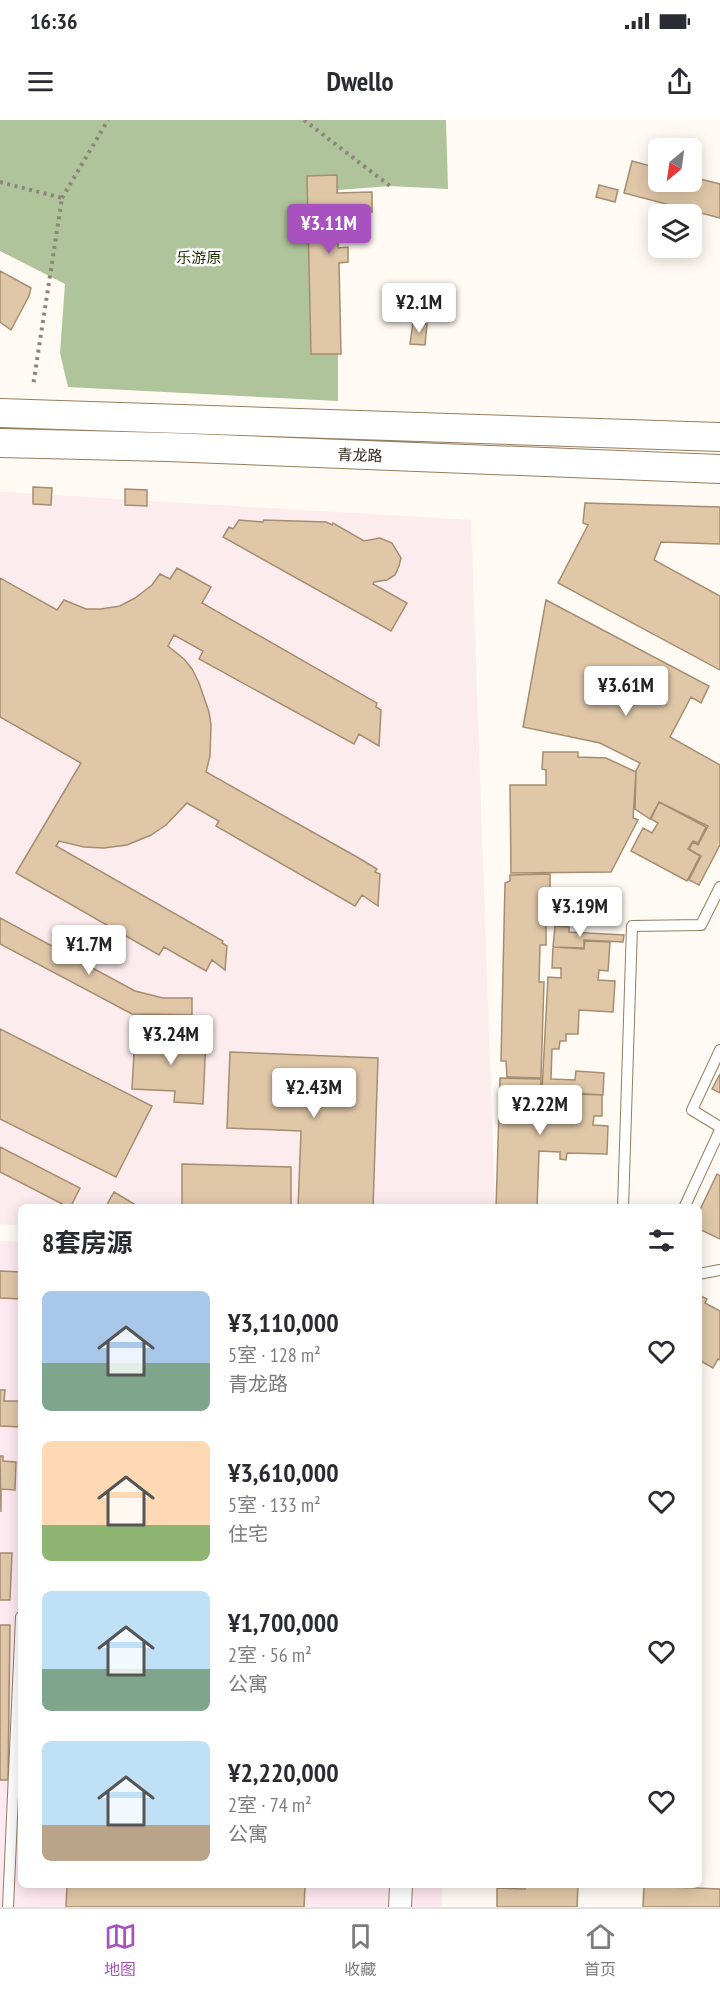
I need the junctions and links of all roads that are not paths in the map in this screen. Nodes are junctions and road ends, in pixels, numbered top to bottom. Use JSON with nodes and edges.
{"nodes":[{"id":1,"x":0,"y":413,"type":"edge"},
{"id":2,"x":720,"y":437,"type":"edge"},
{"id":3,"x":0,"y":443,"type":"edge"},
{"id":4,"x":720,"y":469,"type":"edge"},
{"id":5,"x":720,"y":887,"type":"edge"},
{"id":6,"x":720,"y":1050,"type":"edge"},
{"id":7,"x":720,"y":1129,"type":"edge"},
{"id":8,"x":623,"y":1204,"type":"edge"},
{"id":9,"x":686,"y":1204,"type":"edge"},
{"id":10,"x":720,"y":1269,"type":"edge"},
{"id":11,"x":702,"y":1273,"type":"edge"},
{"id":12,"x":18,"y":1684,"type":"edge"},
{"id":13,"x":401,"y":1888,"type":"edge"},
{"id":14,"x":8,"y":1907,"type":"edge"},
{"id":15,"x":400,"y":1907,"type":"edge"}],
"edges":[{"from":1,"to":2,"type":"street","name":"青龙路"},
{"from":3,"to":4,"type":"street","name":"青龙路"},
{"from":5,"to":8,"type":"lane"},
{"from":6,"to":7,"type":"lane"},
{"from":7,"to":9,"type":"lane"},
{"from":10,"to":11,"type":"lane"},
{"from":12,"to":14,"type":"lane"},
{"from":13,"to":15,"type":"street"}]}
